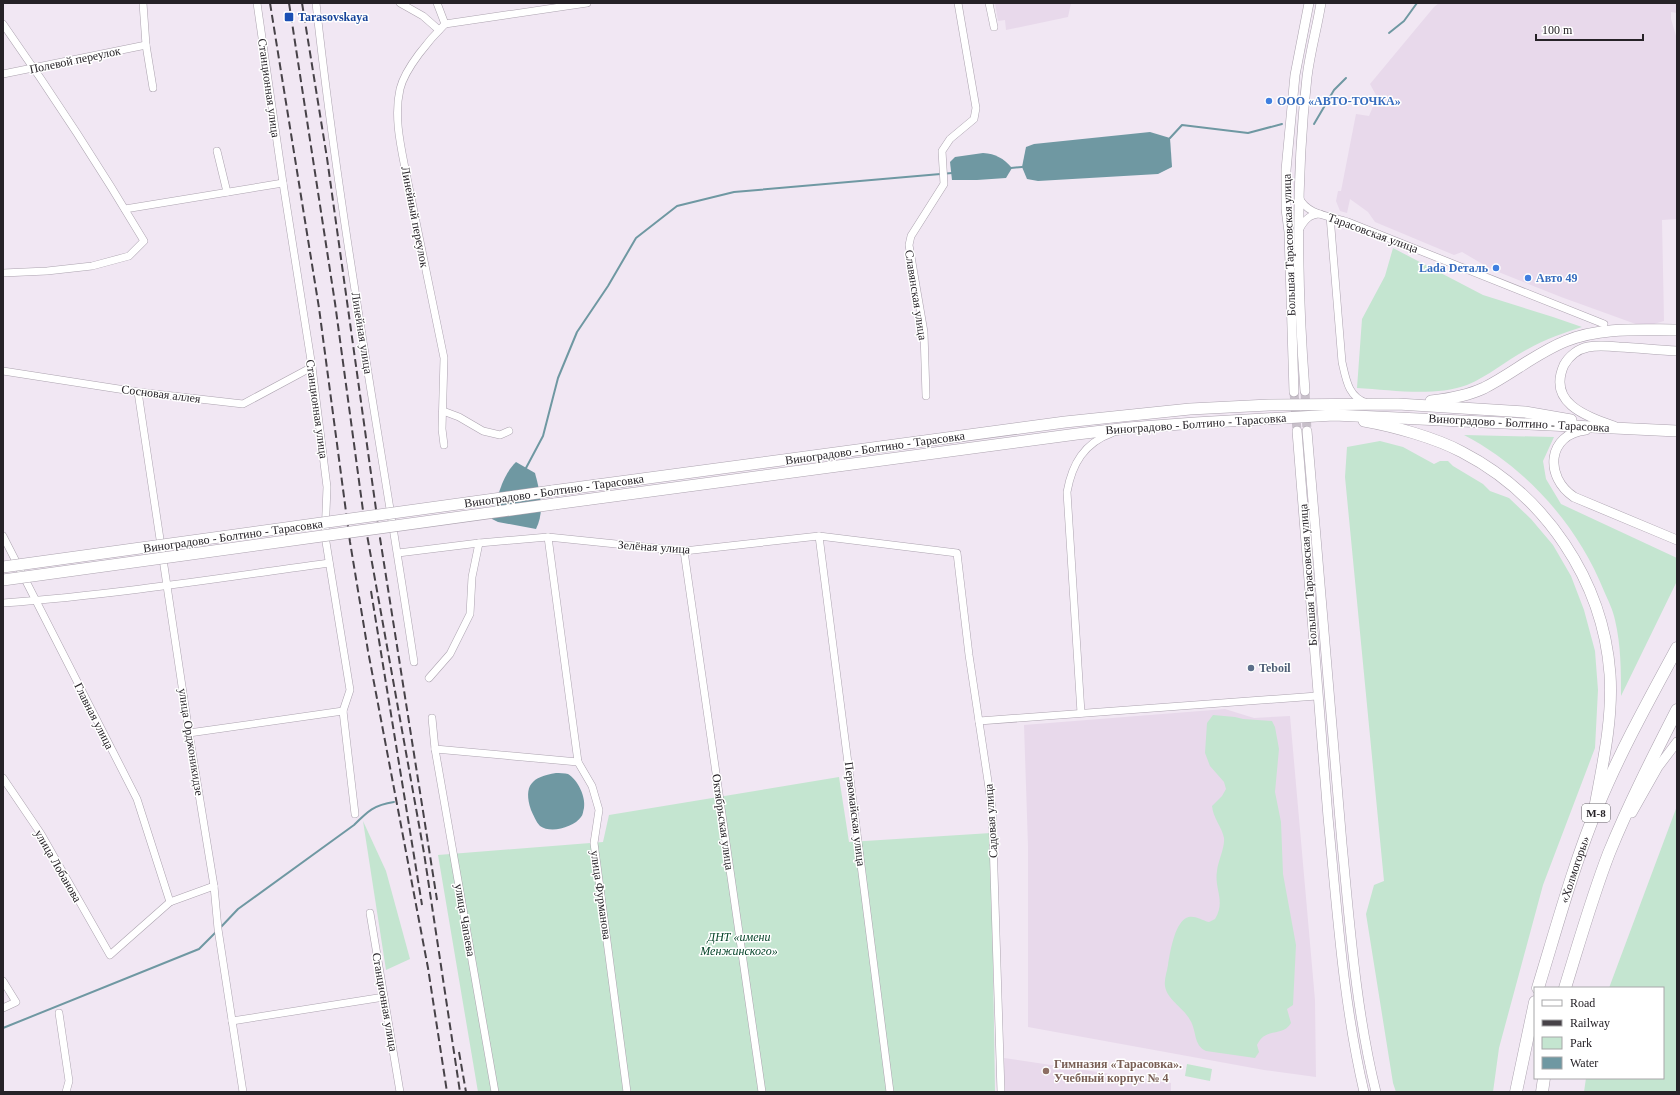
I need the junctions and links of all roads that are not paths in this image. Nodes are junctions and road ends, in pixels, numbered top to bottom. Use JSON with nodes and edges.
{"nodes":[{"id":1,"x":143,"y":3,"type":"edge"},
{"id":2,"x":257,"y":3,"type":"edge"},
{"id":3,"x":316,"y":3,"type":"edge"},
{"id":4,"x":400,"y":3,"type":"edge"},
{"id":5,"x":437,"y":3,"type":"edge"},
{"id":6,"x":587,"y":3,"type":"edge"},
{"id":7,"x":958,"y":3,"type":"edge"},
{"id":8,"x":989,"y":3,"type":"edge"},
{"id":9,"x":1309,"y":3,"type":"edge"},
{"id":10,"x":1321,"y":3,"type":"edge"},
{"id":11,"x":3,"y":24,"type":"edge"},
{"id":12,"x":444,"y":24,"type":"junction"},
{"id":13,"x":994,"y":27,"type":"dead end"},
{"id":14,"x":439,"y":30,"type":"junction"},
{"id":15,"x":146,"y":45,"type":"junction"},
{"id":16,"x":34,"y":68,"type":"junction"},
{"id":17,"x":3,"y":74,"type":"edge"},
{"id":18,"x":153,"y":88,"type":"dead end"},
{"id":19,"x":217,"y":151,"type":"dead end"},
{"id":20,"x":282,"y":183,"type":"junction"},
{"id":21,"x":227,"y":192,"type":"junction"},
{"id":22,"x":1298,"y":195,"type":"junction"},
{"id":23,"x":125,"y":209,"type":"junction"},
{"id":24,"x":1320,"y":214,"type":"junction"},
{"id":25,"x":1330,"y":216,"type":"junction"},
{"id":26,"x":1299,"y":230,"type":"junction"},
{"id":27,"x":3,"y":273,"type":"edge"},
{"id":28,"x":1604,"y":324,"type":"dead end"},
{"id":29,"x":1677,"y":330,"type":"edge"},
{"id":30,"x":1677,"y":351,"type":"edge"},
{"id":31,"x":312,"y":367,"type":"junction"},
{"id":32,"x":3,"y":371,"type":"edge"},
{"id":33,"x":1304,"y":391,"type":"tunnel mouth"},
{"id":34,"x":138,"y":392,"type":"junction"},
{"id":35,"x":1294,"y":392,"type":"tunnel mouth"},
{"id":36,"x":926,"y":396,"type":"dead end"},
{"id":37,"x":1371,"y":404,"type":"junction"},
{"id":38,"x":1398,"y":404,"type":"junction"},
{"id":39,"x":443,"y":411,"type":"junction"},
{"id":40,"x":1334,"y":415,"type":"junction"},
{"id":41,"x":1615,"y":427,"type":"junction"},
{"id":42,"x":1128,"y":428,"type":"junction"},
{"id":43,"x":1307,"y":430,"type":"tunnel mouth"},
{"id":44,"x":509,"y":431,"type":"dead end"},
{"id":45,"x":1297,"y":431,"type":"tunnel mouth"},
{"id":46,"x":1677,"y":431,"type":"edge"},
{"id":47,"x":444,"y":445,"type":"dead end"},
{"id":48,"x":3,"y":536,"type":"edge"},
{"id":49,"x":819,"y":536,"type":"junction"},
{"id":50,"x":548,"y":537,"type":"junction"},
{"id":51,"x":1677,"y":540,"type":"edge"},
{"id":52,"x":479,"y":543,"type":"junction"},
{"id":53,"x":684,"y":551,"type":"junction"},
{"id":54,"x":398,"y":553,"type":"junction"},
{"id":55,"x":957,"y":553,"type":"joint"},
{"id":56,"x":329,"y":563,"type":"junction"},
{"id":57,"x":3,"y":567,"type":"edge"},
{"id":58,"x":3,"y":580,"type":"edge"},
{"id":59,"x":167,"y":585,"type":"junction"},
{"id":60,"x":36,"y":600,"type":"junction"},
{"id":61,"x":3,"y":602,"type":"edge"},
{"id":62,"x":1677,"y":648,"type":"edge"},
{"id":63,"x":414,"y":662,"type":"dead end"},
{"id":64,"x":429,"y":678,"type":"dead end"},
{"id":65,"x":1317,"y":696,"type":"junction"},
{"id":66,"x":1677,"y":710,"type":"edge"},
{"id":67,"x":343,"y":711,"type":"junction"},
{"id":68,"x":1081,"y":713,"type":"junction"},
{"id":69,"x":432,"y":718,"type":"dead end"},
{"id":70,"x":979,"y":721,"type":"junction"},
{"id":71,"x":189,"y":733,"type":"junction"},
{"id":72,"x":1677,"y":742,"type":"edge"},
{"id":73,"x":435,"y":749,"type":"junction"},
{"id":74,"x":578,"y":762,"type":"junction"},
{"id":75,"x":3,"y":778,"type":"edge"},
{"id":76,"x":356,"y":814,"type":"dead end"},
{"id":77,"x":1592,"y":822,"type":"junction"},
{"id":78,"x":1609,"y":852,"type":"junction"},
{"id":79,"x":214,"y":886,"type":"junction"},
{"id":80,"x":170,"y":902,"type":"junction"},
{"id":81,"x":370,"y":913,"type":"dead end"},
{"id":82,"x":3,"y":981,"type":"edge"},
{"id":83,"x":1538,"y":987,"type":"edge"},
{"id":84,"x":1565,"y":987,"type":"edge"},
{"id":85,"x":384,"y":997,"type":"junction"},
{"id":86,"x":1534,"y":1007,"type":"edge"},
{"id":87,"x":3,"y":1008,"type":"edge"},
{"id":88,"x":59,"y":1013,"type":"dead end"},
{"id":89,"x":232,"y":1021,"type":"junction"},
{"id":90,"x":1544,"y":1079,"type":"edge"},
{"id":91,"x":66,"y":1092,"type":"edge"},
{"id":92,"x":242,"y":1092,"type":"edge"},
{"id":93,"x":400,"y":1092,"type":"edge"},
{"id":94,"x":496,"y":1092,"type":"edge"},
{"id":95,"x":627,"y":1092,"type":"edge"},
{"id":96,"x":762,"y":1092,"type":"edge"},
{"id":97,"x":890,"y":1092,"type":"edge"},
{"id":98,"x":1001,"y":1092,"type":"edge"},
{"id":99,"x":1364,"y":1092,"type":"edge"},
{"id":100,"x":1376,"y":1092,"type":"edge"},
{"id":101,"x":1516,"y":1092,"type":"edge"},
{"id":102,"x":1542,"y":1092,"type":"edge"}],
"edges":[{"from":1,"to":15,"type":"street"},
{"from":2,"to":20,"type":"street","name":"Станционная улица"},
{"from":3,"to":54,"type":"street","name":"Линейная улица"},
{"from":4,"to":14,"type":"street"},
{"from":5,"to":12,"type":"street"},
{"from":6,"to":12,"type":"street"},
{"from":7,"to":36,"type":"street","name":"Славянская улица"},
{"from":8,"to":13,"type":"street"},
{"from":9,"to":35,"type":"street","name":"Большая Тарасовская улица"},
{"from":10,"to":22,"type":"street","name":"Большая Тарасовская улица"},
{"from":11,"to":16,"type":"street"},
{"from":12,"to":14,"type":"street","name":"Линейный переулок"},
{"from":14,"to":39,"type":"street","name":"Линейный переулок"},
{"from":15,"to":16,"type":"street","name":"Полевой переулок"},
{"from":15,"to":18,"type":"street"},
{"from":16,"to":17,"type":"street","name":"Полевой переулок"},
{"from":16,"to":23,"type":"street"},
{"from":19,"to":21,"type":"street"},
{"from":20,"to":21,"type":"street"},
{"from":20,"to":31,"type":"street","name":"Станционная улица"},
{"from":21,"to":23,"type":"street"},
{"from":22,"to":24,"type":"street"},
{"from":22,"to":26,"type":"street","name":"Большая Тарасовская улица"},
{"from":23,"to":27,"type":"street"},
{"from":24,"to":25,"type":"street","name":"Тарасовская улица"},
{"from":24,"to":26,"type":"street"},
{"from":25,"to":28,"type":"street","name":"Тарасовская улица"},
{"from":25,"to":37,"type":"street"},
{"from":26,"to":33,"type":"street","name":"Большая Тарасовская улица"},
{"from":29,"to":38,"type":"main road"},
{"from":30,"to":41,"type":"street"},
{"from":31,"to":34,"type":"street","name":"Сосновая аллея"},
{"from":31,"to":56,"type":"street","name":"Станционная улица"},
{"from":32,"to":34,"type":"street","name":"Сосновая аллея"},
{"from":34,"to":59,"type":"street","name":"улица Орджоникидзе"},
{"from":37,"to":38,"type":"main road","name":"Виноградово - Болтино - Тарасовка"},
{"from":37,"to":57,"type":"main road","name":"Виноградово - Болтино - Тарасовка","bridge":true},
{"from":38,"to":41,"type":"main road","name":"Виноградово - Болтино - Тарасовка"},
{"from":39,"to":44,"type":"street"},
{"from":39,"to":47,"type":"street","name":"Линейный переулок"},
{"from":40,"to":41,"type":"main road","name":"Виноградово - Болтино - Тарасовка"},
{"from":40,"to":42,"type":"main road","name":"Виноградово - Болтино - Тарасовка"},
{"from":40,"to":77,"type":"main road"},
{"from":41,"to":46,"type":"main road"},
{"from":41,"to":51,"type":"street"},
{"from":42,"to":58,"type":"main road","name":"Виноградово - Болтино - Тарасовка","bridge":true},
{"from":42,"to":68,"type":"street"},
{"from":43,"to":100,"type":"street","name":"Большая Тарасовская улица"},
{"from":45,"to":65,"type":"street","name":"Большая Тарасовская улица"},
{"from":48,"to":60,"type":"street","name":"Главная улица"},
{"from":49,"to":53,"type":"street","name":"Зелёная улица"},
{"from":49,"to":55,"type":"street","name":"Зелёная улица"},
{"from":49,"to":97,"type":"street","name":"Первомайская улица"},
{"from":50,"to":52,"type":"street","name":"Зелёная улица"},
{"from":50,"to":53,"type":"street","name":"Зелёная улица"},
{"from":50,"to":74,"type":"street","name":"улица Фурманова"},
{"from":52,"to":54,"type":"street","name":"Зелёная улица"},
{"from":52,"to":64,"type":"street"},
{"from":53,"to":96,"type":"street","name":"Октябрьская улица"},
{"from":54,"to":63,"type":"street","name":"Линейная улица"},
{"from":55,"to":70,"type":"street","name":"Садовая улица"},
{"from":56,"to":59,"type":"street"},
{"from":56,"to":67,"type":"street","name":"Станционная улица"},
{"from":59,"to":60,"type":"street"},
{"from":59,"to":71,"type":"street","name":"улица Орджоникидзе"},
{"from":60,"to":61,"type":"street"},
{"from":60,"to":80,"type":"street","name":"Главная улица"},
{"from":62,"to":77,"type":"highway","name":"«Холмогоры»","number":"М-8"},
{"from":65,"to":68,"type":"street"},
{"from":65,"to":99,"type":"street","name":"Большая Тарасовская улица"},
{"from":66,"to":78,"type":"highway","number":"М-8"},
{"from":67,"to":71,"type":"street"},
{"from":67,"to":76,"type":"street","name":"Станционная улица"},
{"from":68,"to":70,"type":"street"},
{"from":69,"to":73,"type":"street"},
{"from":70,"to":98,"type":"street","name":"Садовая улица"},
{"from":71,"to":79,"type":"street","name":"улица Орджоникидзе"},
{"from":72,"to":78,"type":"street"},
{"from":73,"to":74,"type":"street"},
{"from":73,"to":94,"type":"street","name":"улица Чапаева"},
{"from":74,"to":95,"type":"street","name":"улица Фурманова"},
{"from":75,"to":80,"type":"street","name":"улица Лобанова"},
{"from":77,"to":83,"type":"highway","name":"«Холмогоры»","number":"М-8"},
{"from":78,"to":84,"type":"highway","number":"М-8"},
{"from":79,"to":80,"type":"street"},
{"from":79,"to":89,"type":"street","name":"улица Орджоникидзе"},
{"from":81,"to":85,"type":"street","name":"Станционная улица"},
{"from":82,"to":87,"type":"street"},
{"from":85,"to":89,"type":"street"},
{"from":85,"to":93,"type":"street","name":"Станционная улица"},
{"from":86,"to":101,"type":"highway"},
{"from":88,"to":91,"type":"street"},
{"from":89,"to":92,"type":"street","name":"улица Орджоникидзе"},
{"from":90,"to":102,"type":"highway"}]}
